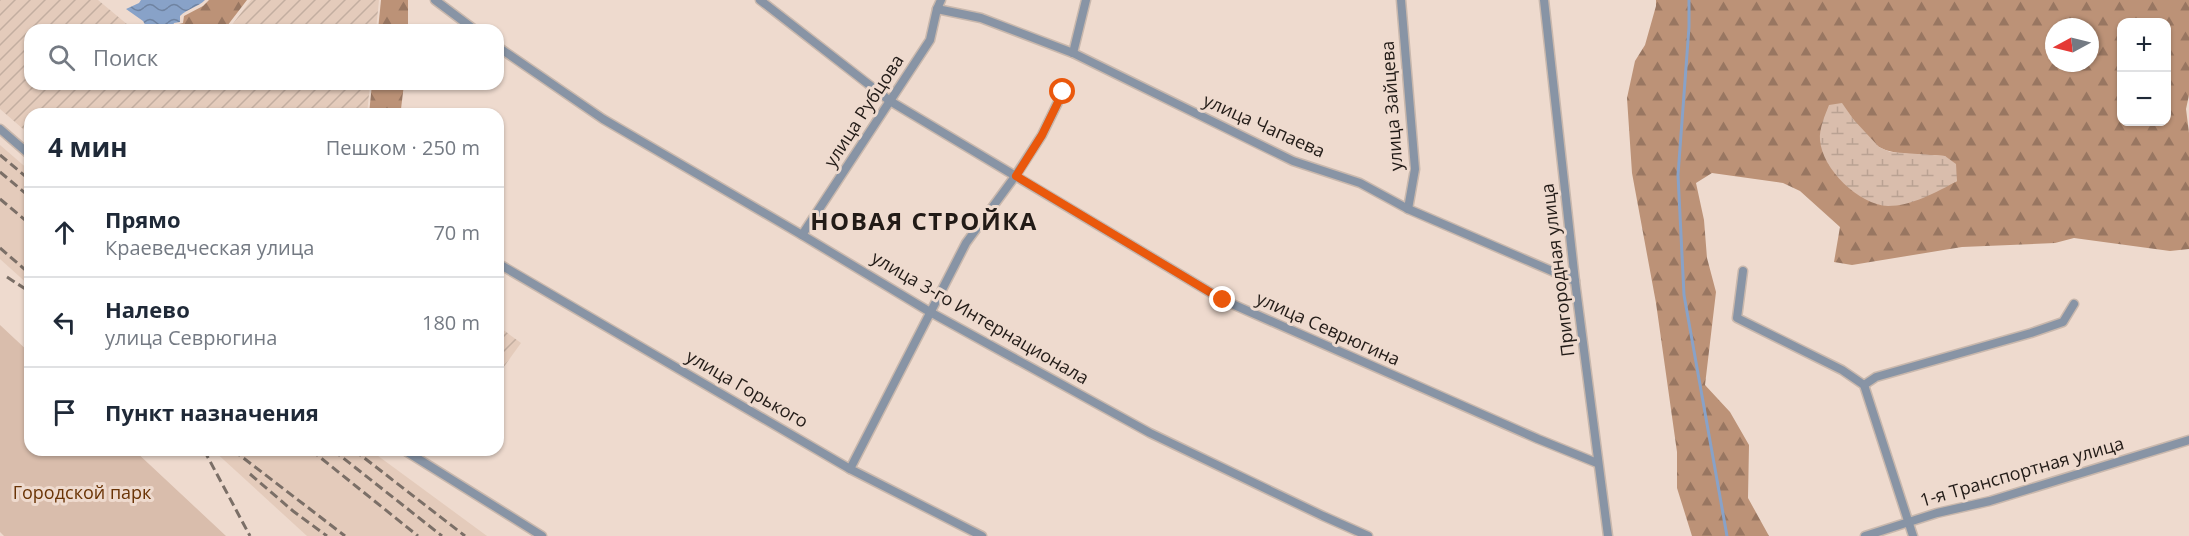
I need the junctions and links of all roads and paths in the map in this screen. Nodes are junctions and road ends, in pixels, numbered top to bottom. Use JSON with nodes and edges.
{"nodes":[{"id":1,"x":435,"y":0,"type":"edge"},
{"id":2,"x":760,"y":0,"type":"edge"},
{"id":3,"x":941,"y":0,"type":"edge"},
{"id":4,"x":1086,"y":0,"type":"edge"},
{"id":5,"x":1401,"y":0,"type":"edge"},
{"id":6,"x":1544,"y":0,"type":"edge"},
{"id":7,"x":937,"y":9,"type":"junction"},
{"id":8,"x":467,"y":24,"type":"edge"},
{"id":9,"x":504,"y":50,"type":"edge"},
{"id":10,"x":1073,"y":53,"type":"junction"},
{"id":11,"x":1063,"y":92,"type":"dead end"},
{"id":12,"x":890,"y":100,"type":"junction"},
{"id":13,"x":0,"y":129,"type":"edge"},
{"id":14,"x":24,"y":150,"type":"edge"},
{"id":15,"x":1016,"y":176,"type":"junction"},
{"id":16,"x":1408,"y":209,"type":"junction"},
{"id":17,"x":802,"y":235,"type":"junction"},
{"id":18,"x":504,"y":267,"type":"edge"},
{"id":19,"x":1743,"y":271,"type":"dead end"},
{"id":20,"x":1575,"y":281,"type":"junction"},
{"id":21,"x":2074,"y":304,"type":"dead end"},
{"id":22,"x":930,"y":312,"type":"junction"},
{"id":23,"x":1864,"y":385,"type":"junction"},
{"id":24,"x":2189,"y":440,"type":"edge"},
{"id":25,"x":414,"y":456,"type":"edge"},
{"id":26,"x":1597,"y":463,"type":"junction"},
{"id":27,"x":850,"y":469,"type":"junction"},
{"id":28,"x":1909,"y":522,"type":"junction"},
{"id":29,"x":542,"y":536,"type":"edge"},
{"id":30,"x":982,"y":536,"type":"edge"},
{"id":31,"x":1368,"y":536,"type":"edge"},
{"id":32,"x":1608,"y":536,"type":"edge"},
{"id":33,"x":1865,"y":536,"type":"edge"},
{"id":34,"x":1913,"y":536,"type":"edge"}],
"edges":[{"from":1,"to":8,"type":"street"},
{"from":2,"to":12,"type":"street","name":"улица Севрюгина"},
{"from":3,"to":7,"type":"street","name":"улица Рубцова"},
{"from":4,"to":10,"type":"street"},
{"from":5,"to":16,"type":"street","name":"улица Зайцева"},
{"from":6,"to":20,"type":"street","name":"Пригородная улица"},
{"from":7,"to":10,"type":"street","name":"улица Чапаева"},
{"from":7,"to":12,"type":"street","name":"улица Рубцова"},
{"from":9,"to":17,"type":"street","name":"улица 3-го Интернационала"},
{"from":10,"to":16,"type":"street","name":"улица Чапаева"},
{"from":11,"to":15,"type":"street"},
{"from":12,"to":15,"type":"street","name":"улица Севрюгина"},
{"from":12,"to":17,"type":"street","name":"улица Рубцова"},
{"from":13,"to":14,"type":"street"},
{"from":15,"to":22,"type":"street"},
{"from":15,"to":26,"type":"street","name":"улица Севрюгина"},
{"from":16,"to":20,"type":"street","name":"улица Чапаева"},
{"from":17,"to":22,"type":"street","name":"улица 3-го Интернационала"},
{"from":18,"to":27,"type":"street","name":"улица Горького"},
{"from":19,"to":23,"type":"street"},
{"from":20,"to":26,"type":"street","name":"Пригородная улица"},
{"from":21,"to":23,"type":"street"},
{"from":22,"to":27,"type":"street"},
{"from":22,"to":31,"type":"street","name":"улица 3-го Интернационала"},
{"from":23,"to":28,"type":"street"},
{"from":24,"to":28,"type":"street","name":"1-я Транспортная улица"},
{"from":25,"to":29,"type":"street"},
{"from":26,"to":32,"type":"street","name":"Пригородная улица"},
{"from":27,"to":30,"type":"street","name":"улица Горького"},
{"from":28,"to":33,"type":"street","name":"1-я Транспортная улица"},
{"from":28,"to":34,"type":"street"}]}
